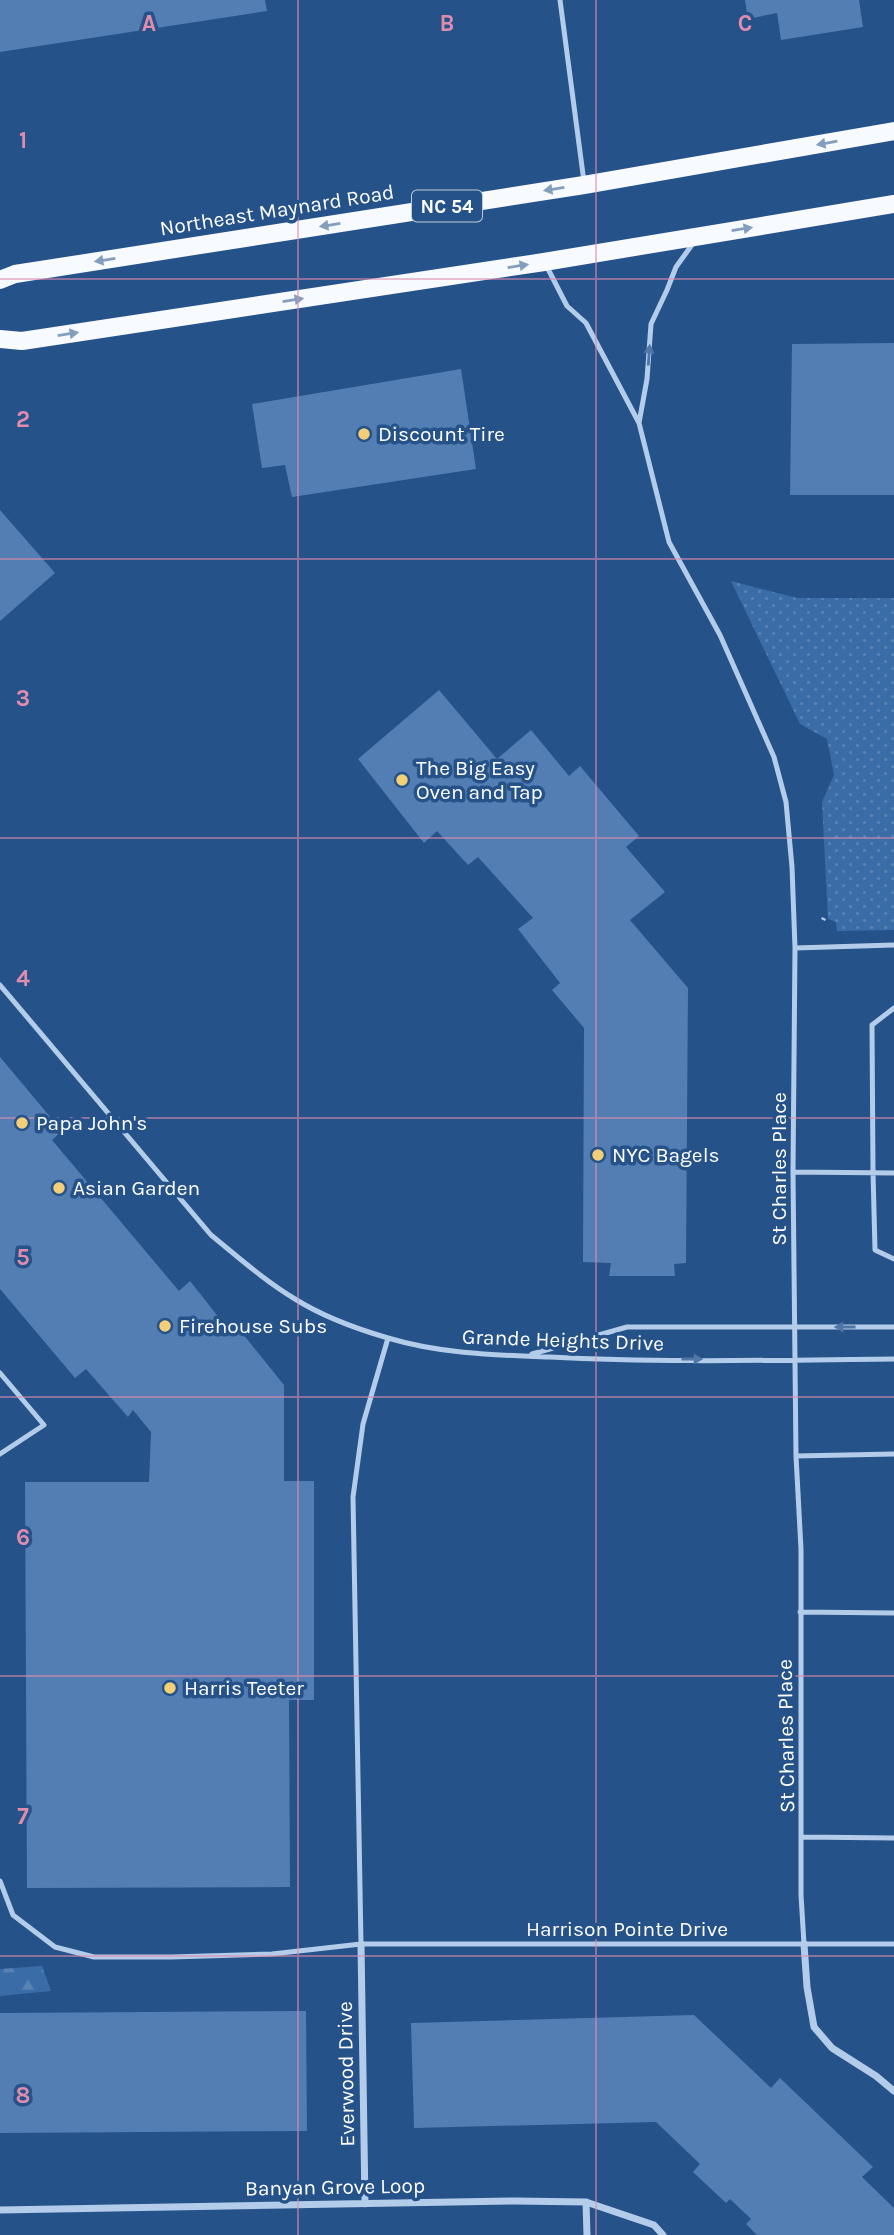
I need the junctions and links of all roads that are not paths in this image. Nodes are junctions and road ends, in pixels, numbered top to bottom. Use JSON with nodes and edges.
{"nodes":[{"id":1,"x":560,"y":0,"type":"edge"},
{"id":2,"x":894,"y":131,"type":"edge"},
{"id":3,"x":584,"y":185,"type":"junction"},
{"id":4,"x":894,"y":204,"type":"edge"},
{"id":5,"x":698,"y":237,"type":"junction"},
{"id":6,"x":544,"y":262,"type":"junction"},
{"id":7,"x":0,"y":280,"type":"edge"},
{"id":8,"x":0,"y":339,"type":"edge"},
{"id":9,"x":639,"y":422,"type":"junction"},
{"id":10,"x":894,"y":945,"type":"edge"},
{"id":11,"x":795,"y":947,"type":"junction"},
{"id":12,"x":0,"y":985,"type":"edge"},
{"id":13,"x":894,"y":1009,"type":"edge"},
{"id":14,"x":793,"y":1172,"type":"junction"},
{"id":15,"x":873,"y":1172,"type":"junction"},
{"id":16,"x":894,"y":1172,"type":"edge"},
{"id":17,"x":894,"y":1259,"type":"edge"},
{"id":18,"x":796,"y":1327,"type":"junction"},
{"id":19,"x":894,"y":1327,"type":"edge"},
{"id":20,"x":388,"y":1338,"type":"junction"},
{"id":21,"x":526,"y":1356,"type":"junction"},
{"id":22,"x":894,"y":1359,"type":"edge"},
{"id":23,"x":796,"y":1360,"type":"junction"},
{"id":24,"x":0,"y":1373,"type":"edge"},
{"id":25,"x":0,"y":1454,"type":"edge"},
{"id":26,"x":894,"y":1454,"type":"edge"},
{"id":27,"x":796,"y":1456,"type":"junction"},
{"id":28,"x":800,"y":1612,"type":"junction"},
{"id":29,"x":894,"y":1613,"type":"edge"},
{"id":30,"x":803,"y":1837,"type":"junction"},
{"id":31,"x":894,"y":1838,"type":"edge"},
{"id":32,"x":0,"y":1881,"type":"edge"},
{"id":33,"x":361,"y":1944,"type":"junction"},
{"id":34,"x":804,"y":1944,"type":"junction"},
{"id":35,"x":894,"y":1944,"type":"edge"},
{"id":36,"x":894,"y":2091,"type":"edge"},
{"id":37,"x":586,"y":2202,"type":"junction"},
{"id":38,"x":365,"y":2204,"type":"junction"},
{"id":39,"x":0,"y":2210,"type":"edge"},
{"id":40,"x":587,"y":2235,"type":"edge"},
{"id":41,"x":663,"y":2235,"type":"edge"}],
"edges":[{"from":1,"to":3,"type":"lane"},
{"from":2,"to":3,"type":"main road","name":"Northeast Maynard Road","number":"NC 54","one_way":true},
{"from":3,"to":7,"type":"main road","name":"Northeast Maynard Road","number":"NC 54","one_way":true},
{"from":5,"to":4,"type":"main road","one_way":true},
{"from":5,"to":6,"type":"main road"},
{"from":9,"to":5,"type":"lane","name":"St Charles Place","one_way":true},
{"from":8,"to":6,"type":"main road","one_way":true},
{"from":6,"to":9,"type":"lane","name":"St Charles Place"},
{"from":9,"to":11,"type":"lane","name":"St Charles Place"},
{"from":10,"to":11,"type":"lane"},
{"from":11,"to":14,"type":"lane","name":"St Charles Place"},
{"from":12,"to":20,"type":"lane","name":"Grande Heights Drive"},
{"from":13,"to":15,"type":"lane"},
{"from":14,"to":15,"type":"lane"},
{"from":14,"to":18,"type":"lane","name":"St Charles Place"},
{"from":15,"to":16,"type":"lane"},
{"from":15,"to":17,"type":"lane"},
{"from":19,"to":18,"type":"lane","name":"Grande Heights Drive","one_way":true},
{"from":18,"to":21,"type":"lane","name":"Grande Heights Drive"},
{"from":18,"to":23,"type":"lane","name":"St Charles Place"},
{"from":20,"to":21,"type":"lane","name":"Grande Heights Drive"},
{"from":20,"to":33,"type":"lane"},
{"from":21,"to":23,"type":"lane","name":"Grande Heights Drive","one_way":true},
{"from":22,"to":23,"type":"lane","name":"Grande Heights Drive"},
{"from":23,"to":27,"type":"lane","name":"St Charles Place"},
{"from":24,"to":25,"type":"lane"},
{"from":26,"to":27,"type":"lane"},
{"from":27,"to":28,"type":"lane","name":"St Charles Place"},
{"from":28,"to":29,"type":"lane"},
{"from":28,"to":30,"type":"lane","name":"St Charles Place"},
{"from":30,"to":31,"type":"lane"},
{"from":30,"to":34,"type":"lane","name":"St Charles Place"},
{"from":32,"to":33,"type":"lane","name":"Harrison Pointe Drive"},
{"from":33,"to":34,"type":"lane","name":"Harrison Pointe Drive"},
{"from":33,"to":38,"type":"street","name":"Everwood Drive"},
{"from":34,"to":35,"type":"lane","name":"Harrison Pointe Drive"},
{"from":34,"to":36,"type":"street"},
{"from":37,"to":38,"type":"street","name":"Banyan Grove Loop"},
{"from":37,"to":40,"type":"street"},
{"from":37,"to":41,"type":"street","name":"Banyan Grove Loop"},
{"from":38,"to":39,"type":"street","name":"Banyan Grove Loop"}]}
